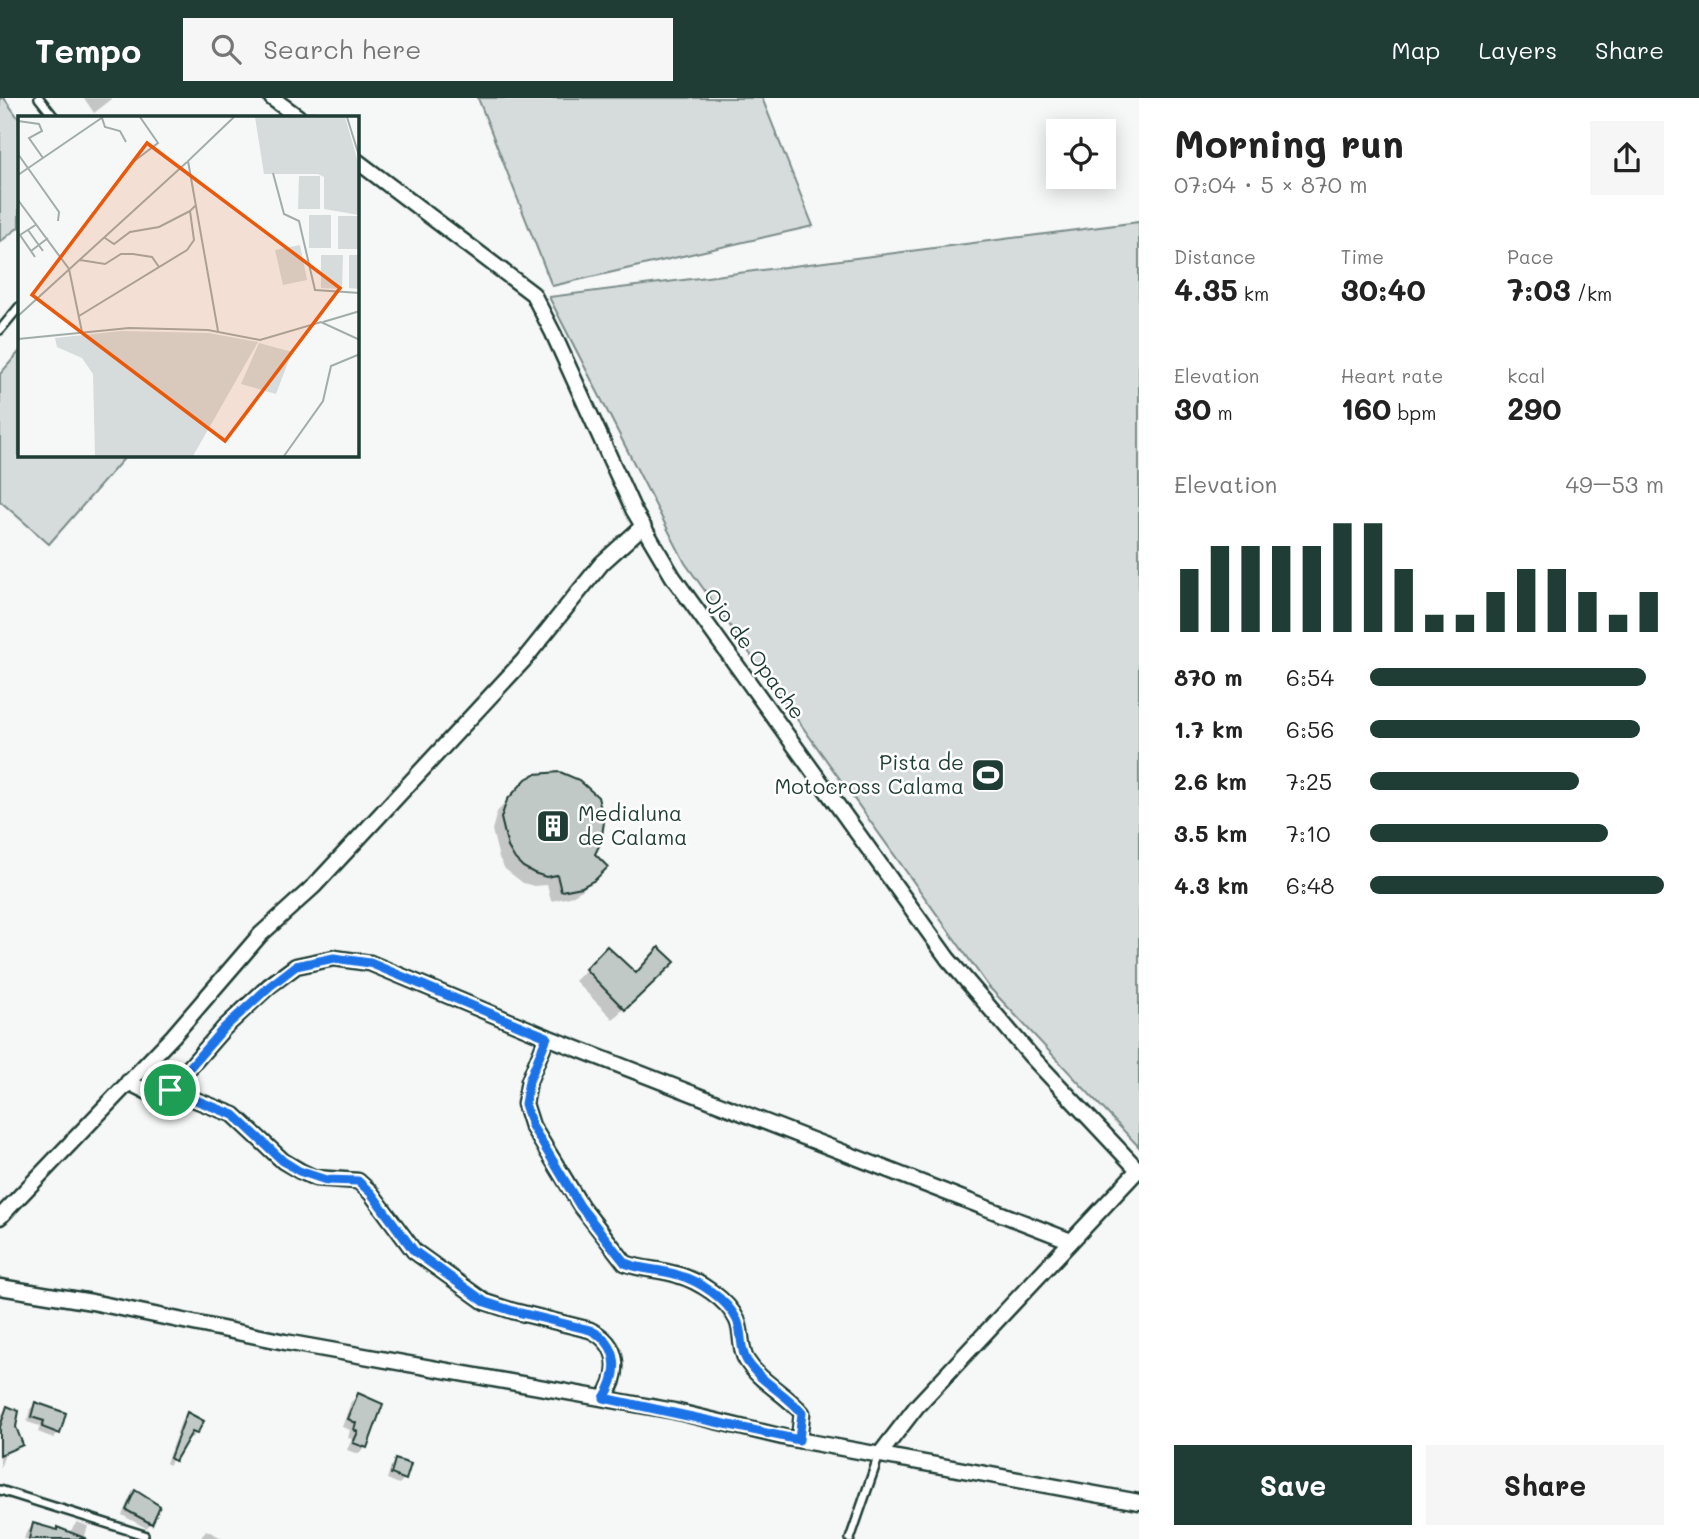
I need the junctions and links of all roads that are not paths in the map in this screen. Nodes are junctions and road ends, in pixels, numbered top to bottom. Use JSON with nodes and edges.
{"nodes":[{"id":1,"x":39,"y":98,"type":"edge"},
{"id":2,"x":272,"y":98,"type":"edge"},
{"id":3,"x":53,"y":116,"type":"edge"},
{"id":4,"x":297,"y":116,"type":"edge"},
{"id":5,"x":359,"y":163,"type":"edge"},
{"id":6,"x":18,"y":308,"type":"edge"},
{"id":7,"x":0,"y":330,"type":"edge"},
{"id":8,"x":643,"y":526,"type":"junction"},
{"id":9,"x":547,"y":1037,"type":"junction"},
{"id":10,"x":128,"y":1082,"type":"junction"},
{"id":11,"x":170,"y":1090,"type":"junction"},
{"id":12,"x":1138,"y":1170,"type":"edge"},
{"id":13,"x":0,"y":1217,"type":"edge"},
{"id":14,"x":1071,"y":1241,"type":"junction"},
{"id":15,"x":0,"y":1287,"type":"edge"},
{"id":16,"x":604,"y":1398,"type":"junction"},
{"id":17,"x":799,"y":1440,"type":"junction"},
{"id":18,"x":880,"y":1454,"type":"junction"},
{"id":19,"x":0,"y":1490,"type":"edge"},
{"id":20,"x":1139,"y":1502,"type":"edge"},
{"id":21,"x":144,"y":1535,"type":"dead end"},
{"id":22,"x":849,"y":1539,"type":"edge"}],
"edges":[{"from":1,"to":3,"type":"lane"},
{"from":2,"to":4,"type":"street"},
{"from":5,"to":8,"type":"street","name":"Ojo de Opache"},
{"from":6,"to":7,"type":"lane"},
{"from":8,"to":10,"type":"street"},
{"from":8,"to":12,"type":"street","name":"Ojo de Opache"},
{"from":9,"to":11,"type":"street"},
{"from":9,"to":14,"type":"street"},
{"from":9,"to":17,"type":"street"},
{"from":10,"to":11,"type":"street"},
{"from":10,"to":13,"type":"street"},
{"from":11,"to":16,"type":"street"},
{"from":12,"to":14,"type":"street"},
{"from":14,"to":18,"type":"street"},
{"from":15,"to":16,"type":"street"},
{"from":16,"to":17,"type":"street"},
{"from":17,"to":18,"type":"street"},
{"from":18,"to":20,"type":"street"},
{"from":18,"to":22,"type":"lane"},
{"from":19,"to":21,"type":"lane"}]}
